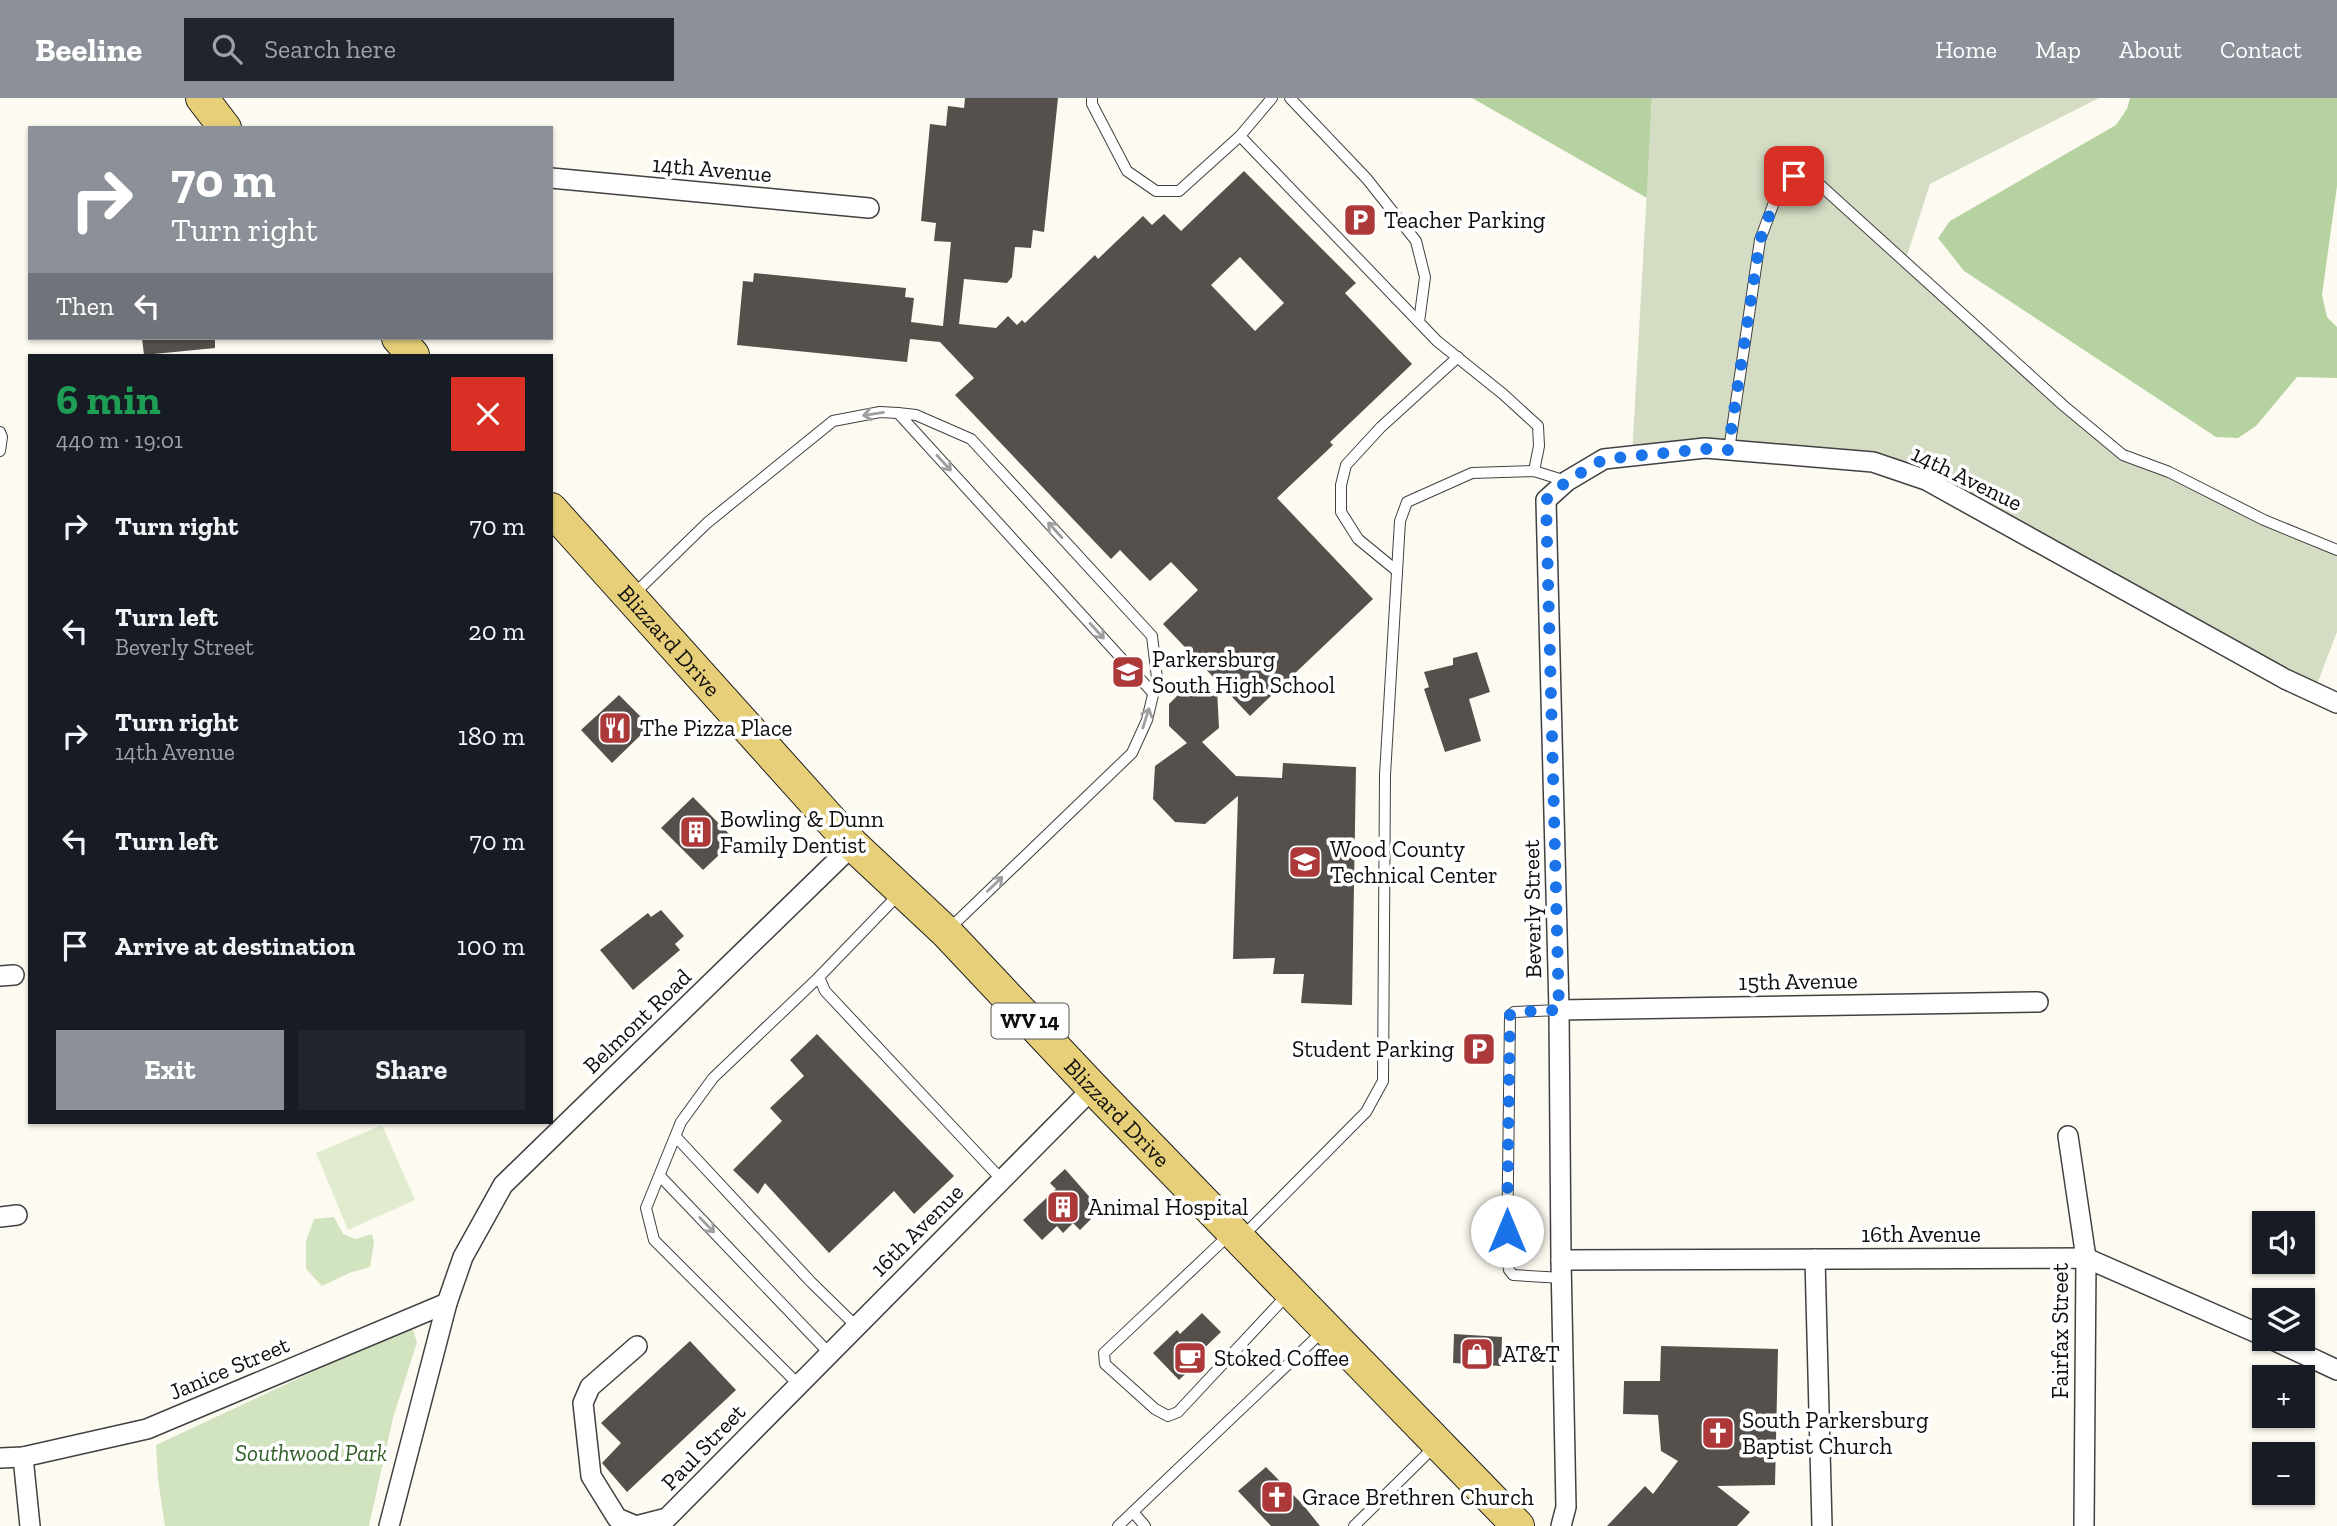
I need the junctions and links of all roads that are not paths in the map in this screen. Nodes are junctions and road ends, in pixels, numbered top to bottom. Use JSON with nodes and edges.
{"nodes":[{"id":1,"x":202,"y":98,"type":"edge"},
{"id":2,"x":1092,"y":98,"type":"edge"},
{"id":3,"x":1272,"y":98,"type":"edge"},
{"id":4,"x":1290,"y":98,"type":"edge"},
{"id":5,"x":223,"y":126,"type":"edge"},
{"id":6,"x":1240,"y":136,"type":"junction"},
{"id":7,"x":553,"y":178,"type":"edge"},
{"id":8,"x":869,"y":208,"type":"dead end"},
{"id":9,"x":1419,"y":322,"type":"junction"},
{"id":10,"x":400,"y":340,"type":"edge"},
{"id":11,"x":412,"y":354,"type":"edge"},
{"id":12,"x":1458,"y":357,"type":"junction"},
{"id":13,"x":898,"y":413,"type":"junction"},
{"id":14,"x":0,"y":432,"type":"edge"},
{"id":15,"x":1728,"y":450,"type":"junction"},
{"id":16,"x":0,"y":451,"type":"edge"},
{"id":17,"x":1534,"y":471,"type":"junction"},
{"id":18,"x":1567,"y":481,"type":"junction"},
{"id":19,"x":1546,"y":500,"type":"joint"},
{"id":20,"x":553,"y":511,"type":"edge"},
{"id":21,"x":2337,"y":550,"type":"edge"},
{"id":22,"x":1397,"y":571,"type":"junction"},
{"id":23,"x":630,"y":597,"type":"junction"},
{"id":24,"x":1153,"y":693,"type":"junction"},
{"id":25,"x":2337,"y":703,"type":"edge"},
{"id":26,"x":853,"y":845,"type":"junction"},
{"id":27,"x":902,"y":890,"type":"junction"},
{"id":28,"x":946,"y":932,"type":"junction"},
{"id":29,"x":819,"y":977,"type":"junction"},
{"id":30,"x":2038,"y":1002,"type":"dead end"},
{"id":31,"x":1559,"y":1010,"type":"junction"},
{"id":32,"x":1093,"y":1088,"type":"junction"},
{"id":33,"x":2068,"y":1136,"type":"dead end"},
{"id":34,"x":676,"y":1137,"type":"junction"},
{"id":35,"x":660,"y":1176,"type":"junction"},
{"id":36,"x":1002,"y":1180,"type":"junction"},
{"id":37,"x":1236,"y":1236,"type":"junction"},
{"id":38,"x":2086,"y":1258,"type":"junction"},
{"id":39,"x":1815,"y":1259,"type":"junction"},
{"id":40,"x":1561,"y":1269,"type":"junction"},
{"id":41,"x":1290,"y":1291,"type":"junction"},
{"id":42,"x":447,"y":1303,"type":"junction"},
{"id":43,"x":856,"y":1326,"type":"junction"},
{"id":44,"x":1326,"y":1328,"type":"junction"},
{"id":45,"x":2252,"y":1331,"type":"edge"},
{"id":46,"x":637,"y":1346,"type":"dead end"},
{"id":47,"x":2297,"y":1351,"type":"edge"},
{"id":48,"x":830,"y":1353,"type":"junction"},
{"id":49,"x":2337,"y":1370,"type":"edge"},
{"id":50,"x":798,"y":1384,"type":"junction"},
{"id":51,"x":776,"y":1407,"type":"joint"},
{"id":52,"x":1438,"y":1443,"type":"junction"},
{"id":53,"x":23,"y":1457,"type":"junction"},
{"id":54,"x":0,"y":1458,"type":"edge"},
{"id":55,"x":1133,"y":1512,"type":"junction"},
{"id":56,"x":30,"y":1526,"type":"edge"},
{"id":57,"x":389,"y":1526,"type":"edge"},
{"id":58,"x":1118,"y":1526,"type":"edge"},
{"id":59,"x":1145,"y":1526,"type":"edge"},
{"id":60,"x":1354,"y":1526,"type":"edge"},
{"id":61,"x":1518,"y":1526,"type":"edge"},
{"id":62,"x":1561,"y":1526,"type":"edge"},
{"id":63,"x":1822,"y":1526,"type":"edge"},
{"id":64,"x":2084,"y":1526,"type":"edge"}],
"edges":[{"from":1,"to":5,"type":"main road"},
{"from":2,"to":6,"type":"lane"},
{"from":3,"to":6,"type":"lane"},
{"from":4,"to":9,"type":"lane"},
{"from":6,"to":9,"type":"lane"},
{"from":7,"to":8,"type":"street","name":"14th Avenue"},
{"from":9,"to":12,"type":"lane"},
{"from":10,"to":11,"type":"main road"},
{"from":12,"to":17,"type":"lane"},
{"from":12,"to":22,"type":"lane"},
{"from":13,"to":23,"type":"lane","one_way":true},
{"from":13,"to":24,"type":"lane","one_way":true},
{"from":24,"to":13,"type":"lane","one_way":true},
{"from":14,"to":16,"type":"lane"},
{"from":15,"to":18,"type":"street","name":"14th Avenue"},
{"from":15,"to":21,"type":"lane"},
{"from":15,"to":25,"type":"street","name":"14th Avenue"},
{"from":17,"to":18,"type":"lane"},
{"from":17,"to":22,"type":"lane"},
{"from":18,"to":19,"type":"street","name":"14th Avenue"},
{"from":19,"to":31,"type":"street","name":"Beverly Street"},
{"from":20,"to":23,"type":"main road","name":"Blizzard Drive","number":"WV 14"},
{"from":22,"to":37,"type":"lane"},
{"from":23,"to":26,"type":"main road","name":"Blizzard Drive","number":"WV 14"},
{"from":28,"to":24,"type":"lane","one_way":true},
{"from":26,"to":27,"type":"main road","name":"Blizzard Drive","number":"WV 14"},
{"from":26,"to":42,"type":"street","name":"Belmont Road"},
{"from":27,"to":28,"type":"main road","name":"Blizzard Drive","number":"WV 14"},
{"from":27,"to":29,"type":"lane"},
{"from":28,"to":32,"type":"main road","name":"Blizzard Drive","number":"WV 14"},
{"from":29,"to":34,"type":"lane"},
{"from":29,"to":36,"type":"lane"},
{"from":30,"to":31,"type":"street","name":"15th Avenue"},
{"from":31,"to":40,"type":"street","name":"Beverly Street"},
{"from":31,"to":40,"type":"lane"},
{"from":32,"to":36,"type":"street","name":"16th Avenue"},
{"from":32,"to":37,"type":"main road","name":"Blizzard Drive","number":"WV 14"},
{"from":33,"to":38,"type":"street","name":"Fairfax Street"},
{"from":34,"to":35,"type":"lane"},
{"from":34,"to":43,"type":"lane"},
{"from":35,"to":48,"type":"lane","one_way":true},
{"from":35,"to":50,"type":"lane"},
{"from":36,"to":43,"type":"street","name":"16th Avenue"},
{"from":37,"to":41,"type":"main road","name":"Blizzard Drive","number":"WV 14"},
{"from":37,"to":41,"type":"lane"},
{"from":38,"to":39,"type":"street","name":"16th Avenue"},
{"from":38,"to":45,"type":"street","name":"16th Avenue"},
{"from":38,"to":64,"type":"street","name":"Fairfax Street"},
{"from":39,"to":40,"type":"street","name":"16th Avenue"},
{"from":39,"to":63,"type":"street"},
{"from":40,"to":62,"type":"street","name":"Beverly Street"},
{"from":41,"to":44,"type":"main road","name":"Blizzard Drive","number":"WV 14"},
{"from":42,"to":53,"type":"street","name":"Janice Street"},
{"from":42,"to":57,"type":"street","name":"Belmont Road"},
{"from":43,"to":48,"type":"street","name":"16th Avenue"},
{"from":44,"to":52,"type":"main road","name":"Blizzard Drive","number":"WV 14"},
{"from":44,"to":55,"type":"lane"},
{"from":46,"to":51,"type":"street","name":"Paul Street"},
{"from":47,"to":49,"type":"street"},
{"from":48,"to":50,"type":"street","name":"16th Avenue"},
{"from":50,"to":51,"type":"street","name":"16th Avenue"},
{"from":52,"to":60,"type":"lane"},
{"from":52,"to":61,"type":"main road","name":"Blizzard Drive","number":"WV 14"},
{"from":53,"to":54,"type":"street","name":"Janice Street"},
{"from":53,"to":56,"type":"street"},
{"from":55,"to":58,"type":"lane"},
{"from":55,"to":59,"type":"lane"}]}
